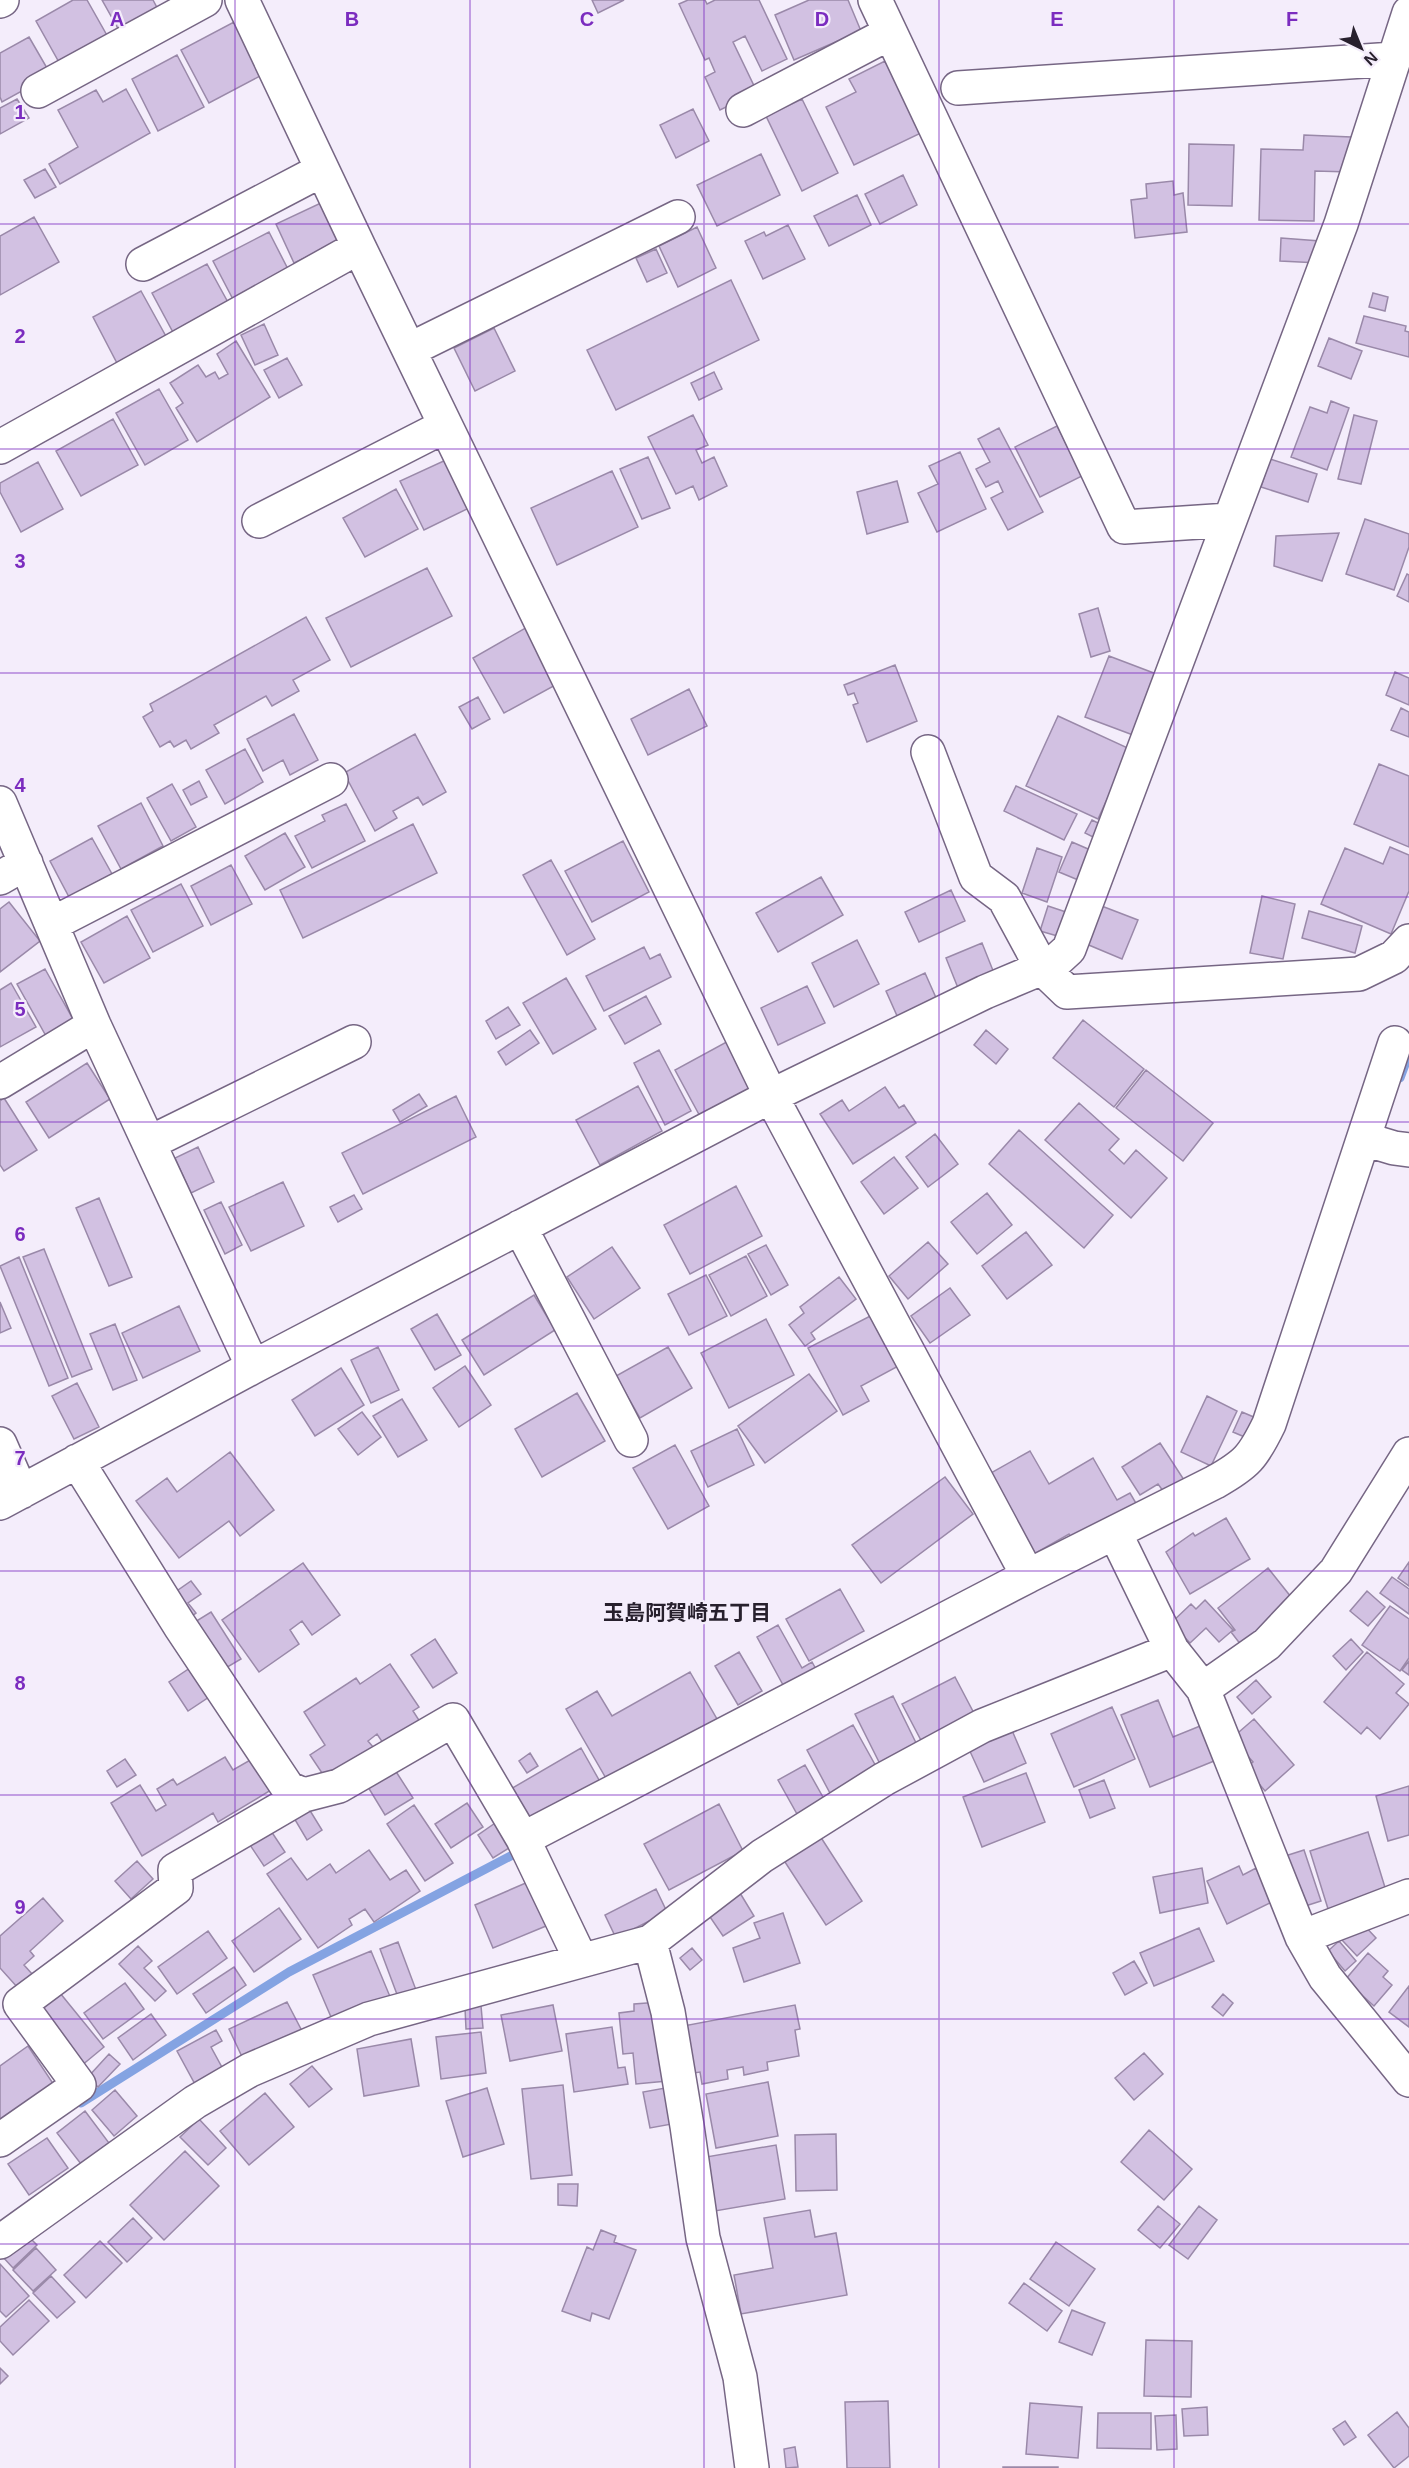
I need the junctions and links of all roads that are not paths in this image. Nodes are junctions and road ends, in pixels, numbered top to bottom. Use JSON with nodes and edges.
{"nodes":[{"id":1,"x":205,"y":0,"type":"edge"},
{"id":2,"x":242,"y":0,"type":"edge"},
{"id":3,"x":875,"y":0,"type":"edge"},
{"id":4,"x":1409,"y":14,"type":"edge"},
{"id":5,"x":890,"y":33,"type":"junction"},
{"id":6,"x":1394,"y":59,"type":"junction"},
{"id":7,"x":958,"y":88,"type":"dead end"},
{"id":8,"x":38,"y":91,"type":"dead end"},
{"id":9,"x":743,"y":110,"type":"dead end"},
{"id":10,"x":322,"y":170,"type":"junction"},
{"id":11,"x":678,"y":217,"type":"dead end"},
{"id":12,"x":359,"y":247,"type":"junction"},
{"id":13,"x":143,"y":264,"type":"dead end"},
{"id":14,"x":409,"y":350,"type":"junction"},
{"id":15,"x":446,"y":426,"type":"junction"},
{"id":16,"x":0,"y":447,"type":"edge"},
{"id":17,"x":1229,"y":520,"type":"junction"},
{"id":18,"x":259,"y":521,"type":"dead end"},
{"id":19,"x":928,"y":752,"type":"dead end"},
{"id":20,"x":331,"y":780,"type":"dead end"},
{"id":21,"x":0,"y":803,"type":"edge"},
{"id":22,"x":13,"y":870,"type":"edge"},
{"id":23,"x":52,"y":924,"type":"junction"},
{"id":24,"x":1409,"y":941,"type":"edge"},
{"id":25,"x":1042,"y":968,"type":"junction"},
{"id":26,"x":94,"y":1025,"type":"junction"},
{"id":27,"x":354,"y":1042,"type":"dead end"},
{"id":28,"x":1395,"y":1043,"type":"dead end"},
{"id":29,"x":0,"y":1082,"type":"edge"},
{"id":30,"x":771,"y":1096,"type":"junction"},
{"id":31,"x":149,"y":1143,"type":"junction"},
{"id":32,"x":1382,"y":1144,"type":"edge"},
{"id":33,"x":520,"y":1227,"type":"junction"},
{"id":34,"x":253,"y":1367,"type":"junction"},
{"id":35,"x":631,"y":1440,"type":"dead end"},
{"id":36,"x":0,"y":1443,"type":"edge"},
{"id":37,"x":1409,"y":1454,"type":"edge"},
{"id":38,"x":77,"y":1461,"type":"junction"},
{"id":39,"x":11,"y":1498,"type":"edge"},
{"id":40,"x":1119,"y":1541,"type":"junction"},
{"id":41,"x":1028,"y":1576,"type":"junction"},
{"id":42,"x":1172,"y":1650,"type":"junction"},
{"id":43,"x":1203,"y":1689,"type":"junction"},
{"id":44,"x":304,"y":1795,"type":"junction"},
{"id":45,"x":523,"y":1839,"type":"junction"},
{"id":46,"x":1409,"y":1896,"type":"edge"},
{"id":47,"x":1302,"y":1936,"type":"junction"},
{"id":48,"x":650,"y":1942,"type":"junction"},
{"id":49,"x":581,"y":1960,"type":"junction"},
{"id":50,"x":1409,"y":2080,"type":"edge"},
{"id":51,"x":0,"y":2140,"type":"edge"},
{"id":52,"x":0,"y":2242,"type":"edge"},
{"id":53,"x":752,"y":2468,"type":"edge"}],
"edges":[{"from":1,"to":8,"type":"street"},
{"from":2,"to":10,"type":"street"},
{"from":3,"to":5,"type":"street"},
{"from":4,"to":6,"type":"street"},
{"from":5,"to":9,"type":"street"},
{"from":5,"to":17,"type":"street"},
{"from":6,"to":7,"type":"street"},
{"from":6,"to":17,"type":"street"},
{"from":10,"to":12,"type":"street"},
{"from":10,"to":13,"type":"street"},
{"from":11,"to":14,"type":"street"},
{"from":12,"to":14,"type":"street"},
{"from":12,"to":16,"type":"street"},
{"from":14,"to":15,"type":"street"},
{"from":15,"to":18,"type":"street"},
{"from":15,"to":30,"type":"street"},
{"from":17,"to":25,"type":"street"},
{"from":19,"to":25,"type":"street"},
{"from":20,"to":23,"type":"street"},
{"from":21,"to":22,"type":"street"},
{"from":22,"to":23,"type":"street"},
{"from":23,"to":26,"type":"street"},
{"from":24,"to":25,"type":"street"},
{"from":25,"to":30,"type":"street"},
{"from":26,"to":29,"type":"street"},
{"from":26,"to":31,"type":"street"},
{"from":27,"to":31,"type":"street"},
{"from":28,"to":32,"type":"street"},
{"from":30,"to":33,"type":"street"},
{"from":30,"to":41,"type":"street"},
{"from":31,"to":34,"type":"street"},
{"from":32,"to":40,"type":"street"},
{"from":33,"to":34,"type":"street"},
{"from":33,"to":35,"type":"street"},
{"from":34,"to":38,"type":"street"},
{"from":36,"to":39,"type":"street"},
{"from":37,"to":43,"type":"street"},
{"from":38,"to":39,"type":"street"},
{"from":38,"to":44,"type":"street"},
{"from":40,"to":41,"type":"street"},
{"from":40,"to":42,"type":"street"},
{"from":41,"to":45,"type":"street"},
{"from":42,"to":43,"type":"street"},
{"from":42,"to":48,"type":"street"},
{"from":43,"to":47,"type":"street"},
{"from":44,"to":45,"type":"street"},
{"from":44,"to":51,"type":"street"},
{"from":45,"to":49,"type":"street"},
{"from":46,"to":47,"type":"street"},
{"from":47,"to":50,"type":"street"},
{"from":48,"to":49,"type":"street"},
{"from":48,"to":53,"type":"street"},
{"from":49,"to":52,"type":"street"}]}
